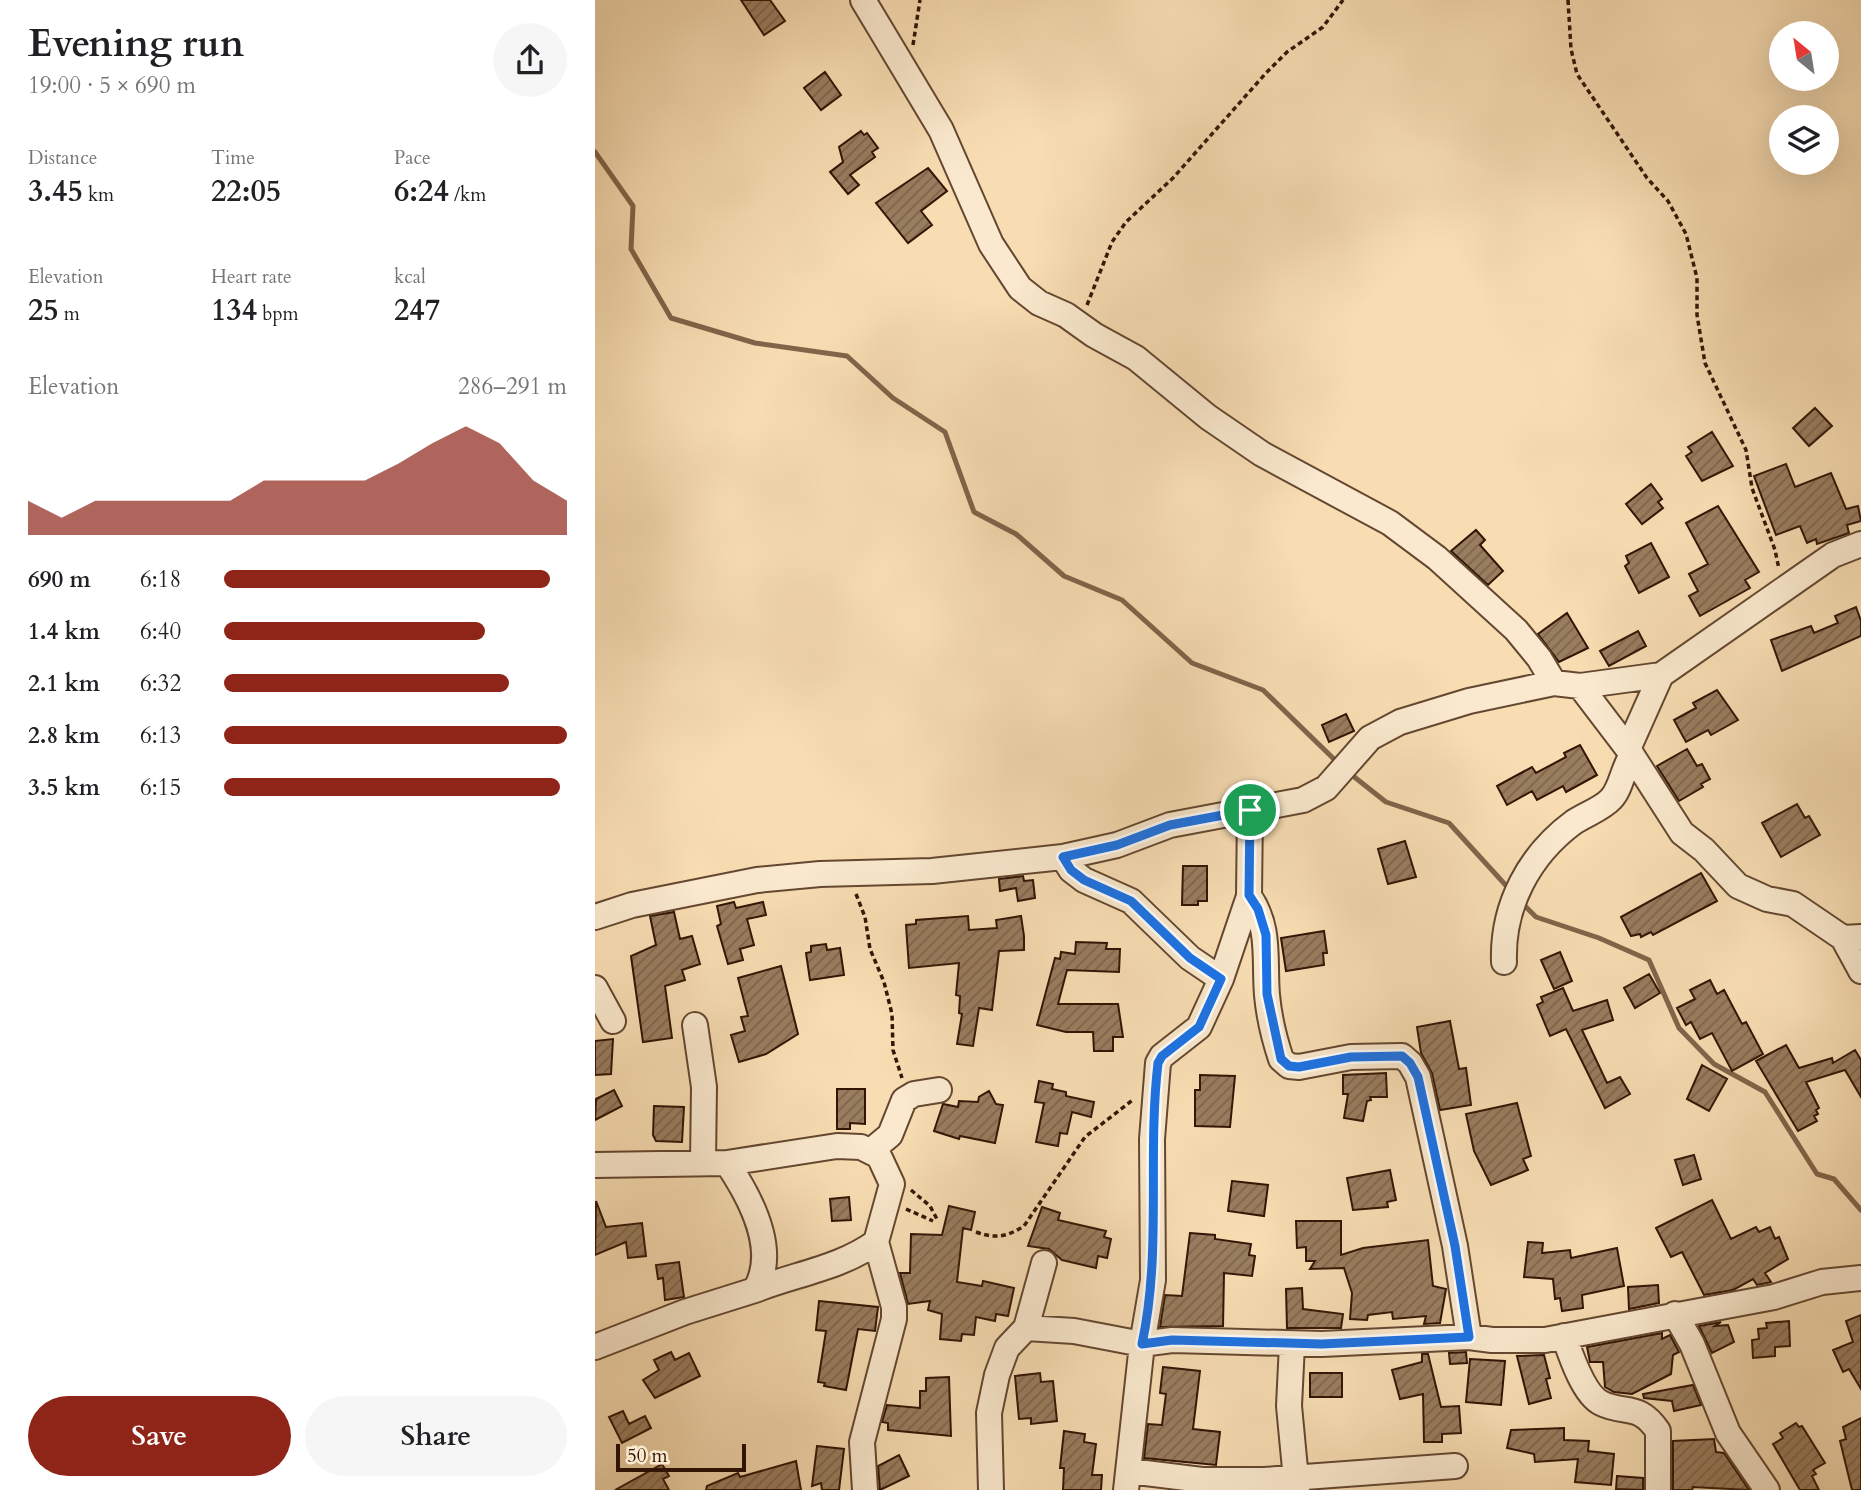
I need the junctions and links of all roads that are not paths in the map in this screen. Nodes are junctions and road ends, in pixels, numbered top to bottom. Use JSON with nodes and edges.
{"nodes":[{"id":1,"x":863,"y":0,"type":"edge"},
{"id":2,"x":1861,"y":544,"type":"edge"},
{"id":3,"x":1661,"y":674,"type":"junction"},
{"id":4,"x":1554,"y":683,"type":"junction"},
{"id":5,"x":1580,"y":686,"type":"junction"},
{"id":6,"x":1630,"y":752,"type":"junction"},
{"id":7,"x":1250,"y":810,"type":"junction"},
{"id":8,"x":1063,"y":857,"type":"junction"},
{"id":9,"x":1249,"y":895,"type":"junction"},
{"id":10,"x":595,"y":917,"type":"edge"},
{"id":11,"x":1852,"y":938,"type":"edge"},
{"id":12,"x":1504,"y":962,"type":"dead end"},
{"id":13,"x":1861,"y":971,"type":"edge"},
{"id":14,"x":1221,"y":979,"type":"junction"},
{"id":15,"x":595,"y":988,"type":"edge"},
{"id":16,"x":613,"y":1021,"type":"dead end"},
{"id":17,"x":695,"y":1025,"type":"dead end"},
{"id":18,"x":939,"y":1090,"type":"dead end"},
{"id":19,"x":872,"y":1150,"type":"junction"},
{"id":20,"x":715,"y":1162,"type":"junction"},
{"id":21,"x":595,"y":1165,"type":"edge"},
{"id":22,"x":876,"y":1242,"type":"junction"},
{"id":23,"x":1044,"y":1263,"type":"dead end"},
{"id":24,"x":1861,"y":1278,"type":"edge"},
{"id":25,"x":755,"y":1290,"type":"junction"},
{"id":26,"x":1675,"y":1314,"type":"junction"},
{"id":27,"x":1026,"y":1328,"type":"junction"},
{"id":28,"x":1564,"y":1336,"type":"junction"},
{"id":29,"x":1469,"y":1337,"type":"junction"},
{"id":30,"x":1142,"y":1344,"type":"junction"},
{"id":31,"x":1292,"y":1344,"type":"junction"},
{"id":32,"x":595,"y":1347,"type":"edge"},
{"id":33,"x":1455,"y":1466,"type":"dead end"},
{"id":34,"x":1128,"y":1481,"type":"edge"},
{"id":35,"x":1296,"y":1484,"type":"edge"},
{"id":36,"x":865,"y":1490,"type":"edge"},
{"id":37,"x":991,"y":1490,"type":"edge"},
{"id":38,"x":1658,"y":1490,"type":"edge"},
{"id":39,"x":1767,"y":1490,"type":"edge"}],
"edges":[{"from":1,"to":4,"type":"street"},
{"from":2,"to":3,"type":"street"},
{"from":3,"to":5,"type":"street"},
{"from":3,"to":6,"type":"street"},
{"from":4,"to":5,"type":"street"},
{"from":4,"to":7,"type":"street"},
{"from":5,"to":6,"type":"street"},
{"from":6,"to":11,"type":"street"},
{"from":6,"to":12,"type":"street"},
{"from":7,"to":8,"type":"street"},
{"from":7,"to":9,"type":"street"},
{"from":8,"to":10,"type":"street"},
{"from":8,"to":14,"type":"street"},
{"from":9,"to":14,"type":"street"},
{"from":9,"to":29,"type":"street"},
{"from":11,"to":13,"type":"street"},
{"from":14,"to":30,"type":"street"},
{"from":15,"to":16,"type":"street"},
{"from":17,"to":20,"type":"street"},
{"from":18,"to":19,"type":"street"},
{"from":19,"to":20,"type":"street"},
{"from":19,"to":22,"type":"street"},
{"from":20,"to":21,"type":"street"},
{"from":20,"to":25,"type":"street"},
{"from":22,"to":25,"type":"street"},
{"from":22,"to":36,"type":"street"},
{"from":23,"to":27,"type":"street"},
{"from":24,"to":26,"type":"street"},
{"from":25,"to":32,"type":"street"},
{"from":26,"to":28,"type":"street"},
{"from":26,"to":39,"type":"street"},
{"from":27,"to":30,"type":"street"},
{"from":27,"to":37,"type":"street"},
{"from":28,"to":29,"type":"street"},
{"from":28,"to":38,"type":"street"},
{"from":29,"to":31,"type":"street"},
{"from":30,"to":31,"type":"street"},
{"from":30,"to":34,"type":"street"},
{"from":31,"to":35,"type":"street"},
{"from":33,"to":35,"type":"street"},
{"from":34,"to":35,"type":"street"}]}
